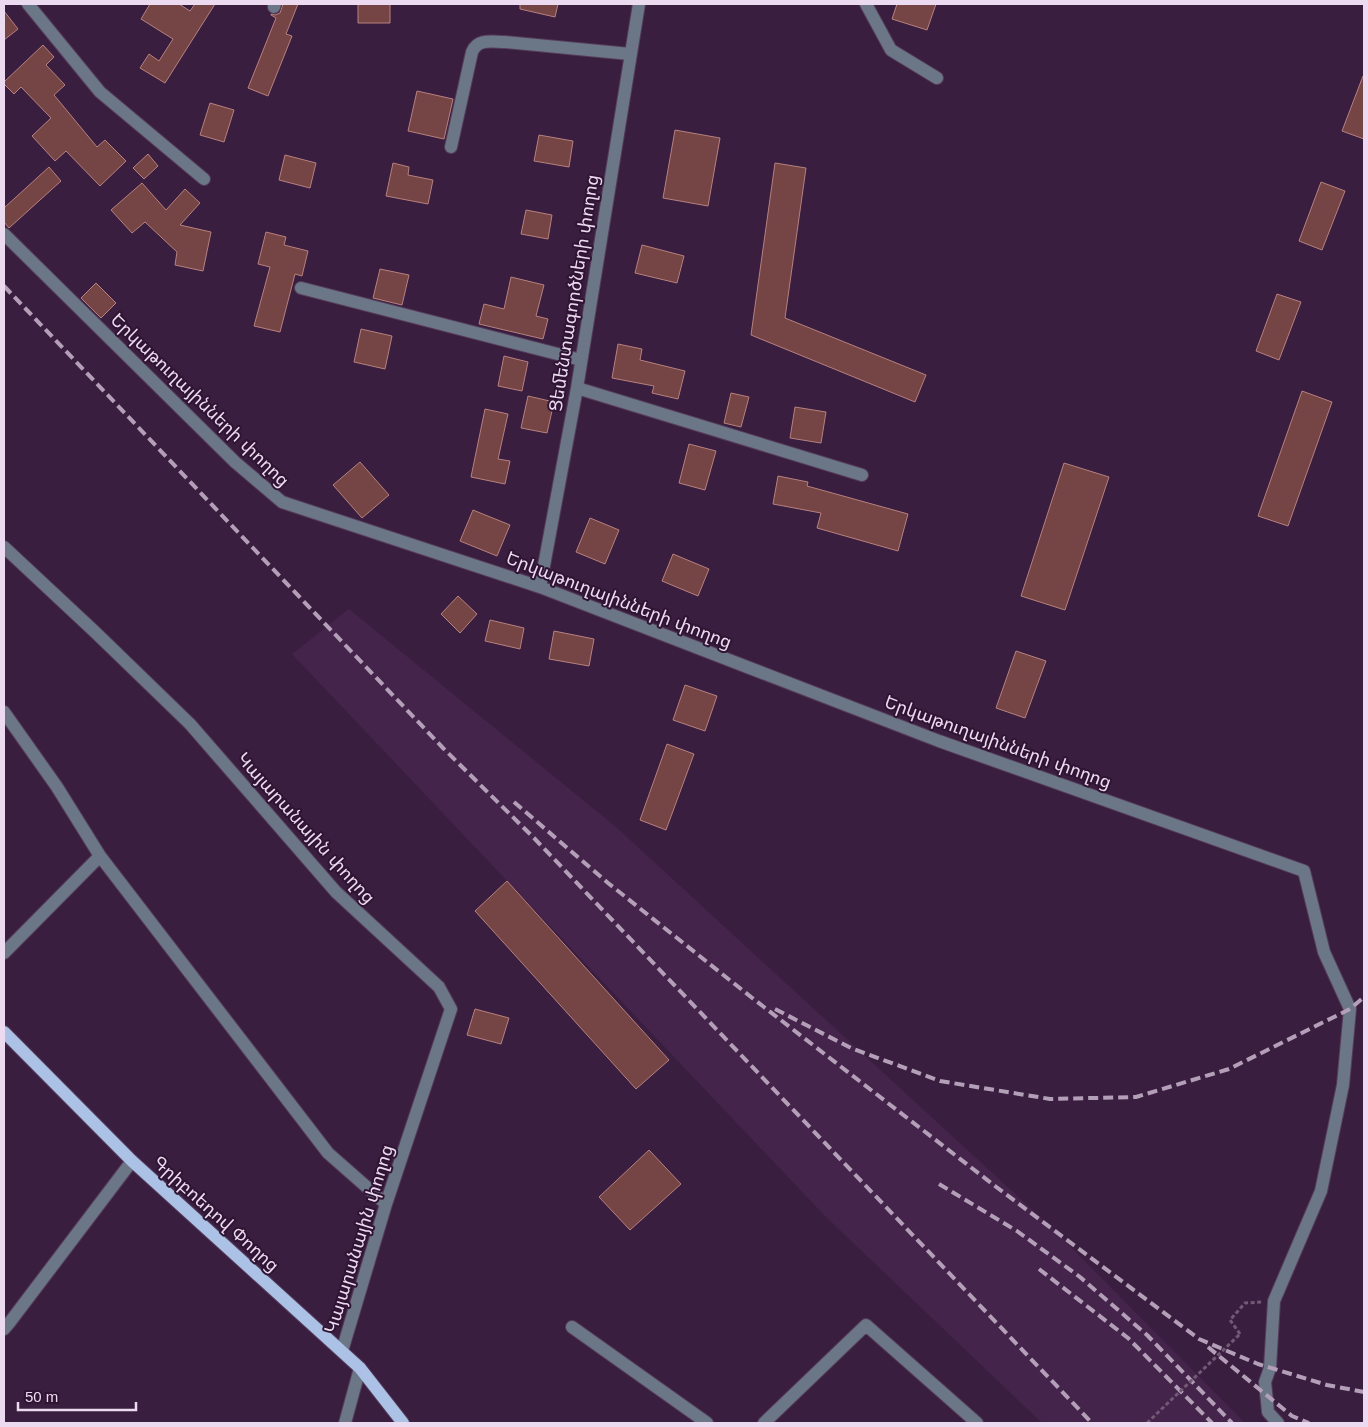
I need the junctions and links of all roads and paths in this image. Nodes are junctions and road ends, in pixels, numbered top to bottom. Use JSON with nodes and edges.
{"nodes":[{"id":1,"x":28,"y":4,"type":"edge"},
{"id":2,"x":639,"y":4,"type":"edge"},
{"id":3,"x":866,"y":4,"type":"edge"},
{"id":4,"x":630,"y":54,"type":"junction"},
{"id":5,"x":937,"y":78,"type":"dead end"},
{"id":6,"x":452,"y":147,"type":"dead end"},
{"id":7,"x":204,"y":180,"type":"dead end"},
{"id":8,"x":4,"y":234,"type":"edge"},
{"id":9,"x":301,"y":288,"type":"dead end"},
{"id":10,"x":582,"y":360,"type":"junction"},
{"id":11,"x":577,"y":388,"type":"junction"},
{"id":12,"x":862,"y":475,"type":"dead end"},
{"id":13,"x":4,"y":547,"type":"edge"},
{"id":14,"x":540,"y":587,"type":"junction"},
{"id":15,"x":4,"y":712,"type":"edge"},
{"id":16,"x":100,"y":856,"type":"junction"},
{"id":17,"x":4,"y":953,"type":"edge"},
{"id":18,"x":4,"y":1032,"type":"edge"},
{"id":19,"x":132,"y":1161,"type":"junction"},
{"id":20,"x":386,"y":1204,"type":"junction"},
{"id":21,"x":1274,"y":1301,"type":"junction"},
{"id":22,"x":572,"y":1327,"type":"dead end"},
{"id":23,"x":4,"y":1329,"type":"edge"},
{"id":24,"x":342,"y":1351,"type":"junction"},
{"id":25,"x":360,"y":1368,"type":"junction"},
{"id":26,"x":345,"y":1423,"type":"edge"},
{"id":27,"x":403,"y":1423,"type":"edge"},
{"id":28,"x":707,"y":1423,"type":"edge"},
{"id":29,"x":764,"y":1423,"type":"edge"},
{"id":30,"x":977,"y":1423,"type":"edge"},
{"id":31,"x":1147,"y":1423,"type":"edge"},
{"id":32,"x":1278,"y":1423,"type":"edge"}],
"edges":[{"from":1,"to":7,"type":"street"},
{"from":2,"to":4,"type":"street","name":"Ցեմենտագործների փողոց"},
{"from":3,"to":5,"type":"street"},
{"from":4,"to":6,"type":"street"},
{"from":4,"to":10,"type":"street","name":"Ցեմենտագործների փողոց"},
{"from":8,"to":14,"type":"street","name":"Երկաթուղայինների փողոց"},
{"from":9,"to":10,"type":"street"},
{"from":10,"to":11,"type":"street","name":"Ցեմենտագործների փողոց"},
{"from":11,"to":12,"type":"street"},
{"from":11,"to":14,"type":"street","name":"Ցեմենտագործների փողոց"},
{"from":13,"to":20,"type":"street","name":"Կայարանային փողոց"},
{"from":14,"to":21,"type":"street","name":"Երկաթուղայինների փողոց"},
{"from":15,"to":16,"type":"street"},
{"from":16,"to":17,"type":"street"},
{"from":16,"to":20,"type":"street"},
{"from":18,"to":19,"type":"main road","name":"Գրիբոեդով Փողոց"},
{"from":19,"to":23,"type":"street"},
{"from":19,"to":24,"type":"main road","name":"Գրիբոեդով Փողոց"},
{"from":20,"to":24,"type":"street","name":"Կայարանային փողոց"},
{"from":21,"to":31,"type":"path","bridge":true},
{"from":21,"to":32,"type":"street"},
{"from":22,"to":28,"type":"street"},
{"from":24,"to":25,"type":"main road","name":"Գրիբոեդով Փողոց"},
{"from":25,"to":26,"type":"street"},
{"from":25,"to":27,"type":"main road","name":"Գրիբոեդով Փողոց"},
{"from":29,"to":30,"type":"street"}]}
